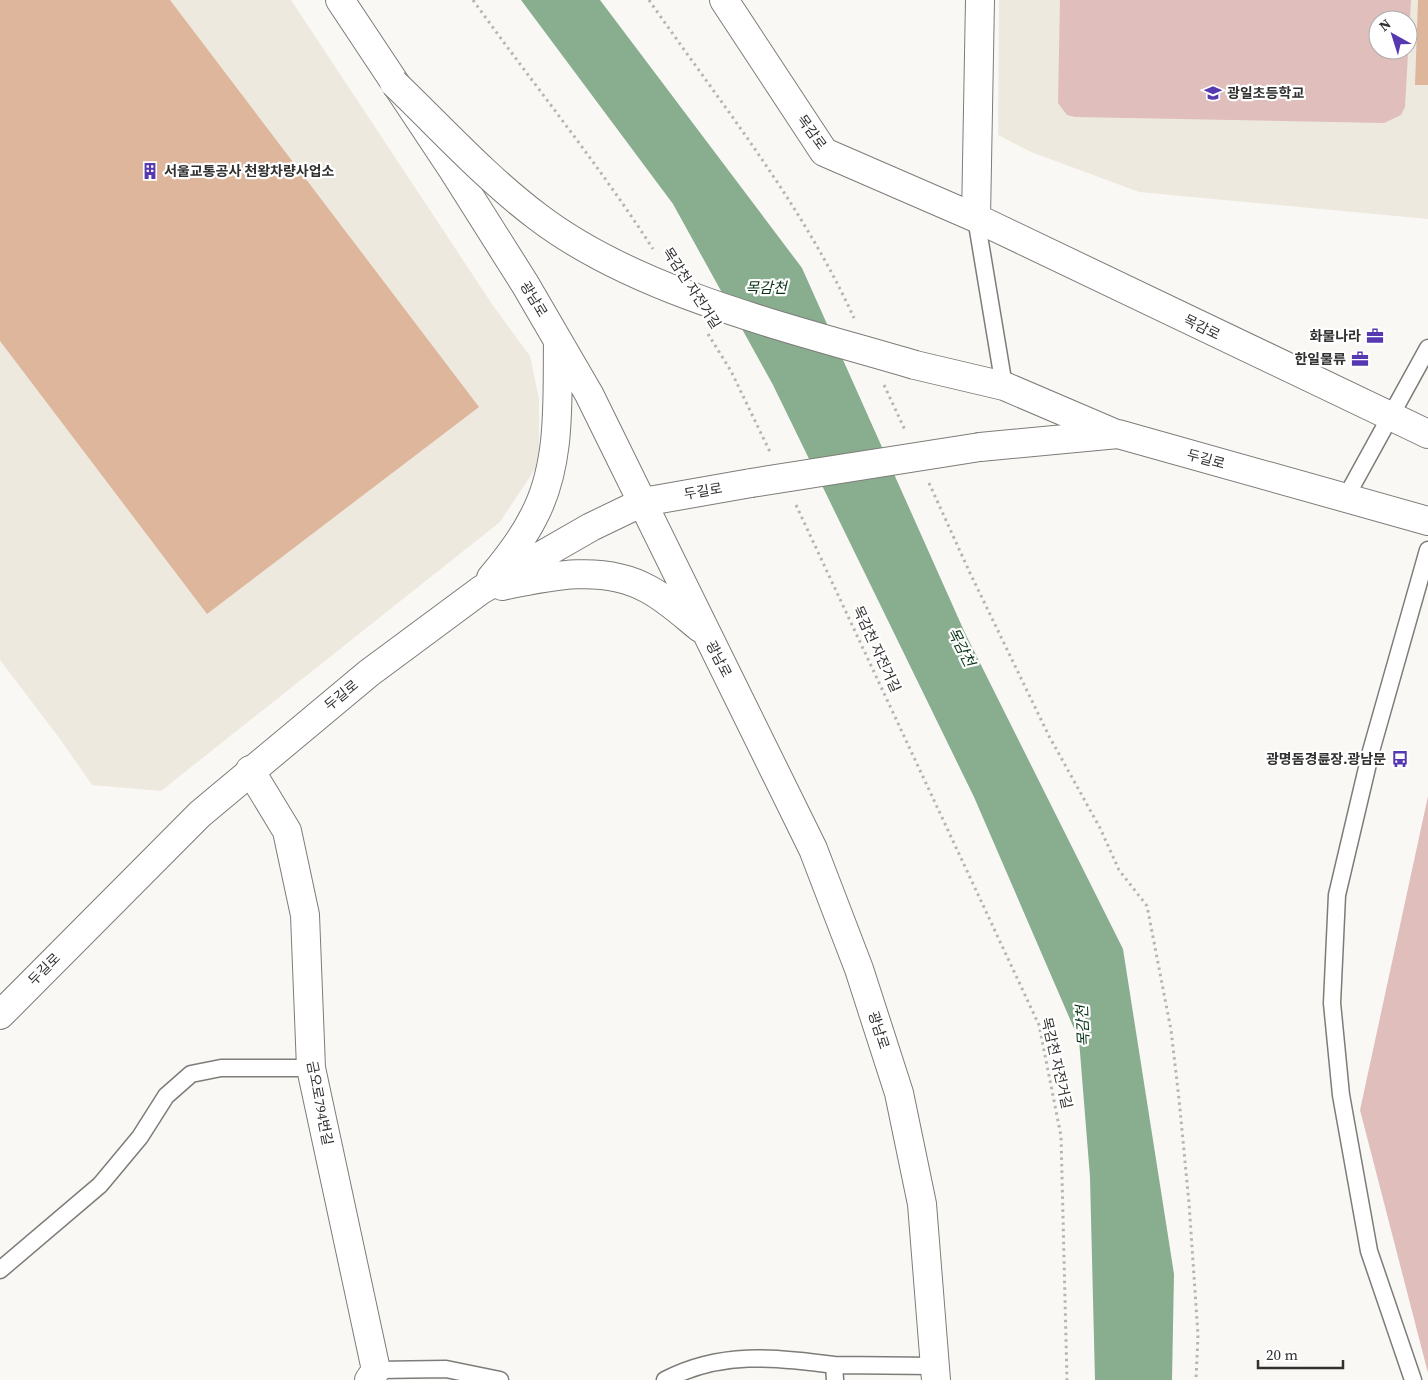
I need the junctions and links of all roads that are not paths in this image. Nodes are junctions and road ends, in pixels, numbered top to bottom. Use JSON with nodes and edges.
{"nodes":[{"id":1,"x":340,"y":0,"type":"edge"},
{"id":2,"x":724,"y":0,"type":"edge"},
{"id":3,"x":980,"y":0,"type":"edge"},
{"id":4,"x":394,"y":83,"type":"junction"},
{"id":5,"x":976,"y":218,"type":"junction"},
{"id":6,"x":558,"y":341,"type":"junction"},
{"id":7,"x":1428,"y":348,"type":"edge"},
{"id":8,"x":1004,"y":386,"type":"junction"},
{"id":9,"x":1390,"y":417,"type":"junction"},
{"id":10,"x":1118,"y":434,"type":"junction"},
{"id":11,"x":1428,"y":434,"type":"edge"},
{"id":12,"x":1346,"y":496,"type":"junction"},
{"id":13,"x":644,"y":502,"type":"junction"},
{"id":14,"x":1428,"y":520,"type":"edge"},
{"id":15,"x":1428,"y":550,"type":"edge"},
{"id":16,"x":481,"y":590,"type":"junction"},
{"id":17,"x":708,"y":635,"type":"junction"},
{"id":18,"x":250,"y":770,"type":"junction"},
{"id":19,"x":0,"y":1015,"type":"edge"},
{"id":20,"x":311,"y":1068,"type":"junction"},
{"id":21,"x":0,"y":1270,"type":"edge"},
{"id":22,"x":834,"y":1373,"type":"edge"},
{"id":23,"x":936,"y":1373,"type":"edge"},
{"id":24,"x":372,"y":1375,"type":"edge"},
{"id":25,"x":500,"y":1380,"type":"edge"},
{"id":26,"x":665,"y":1380,"type":"edge"},
{"id":27,"x":1413,"y":1380,"type":"edge"}],
"edges":[{"from":1,"to":4,"type":"street","name":"광남로"},
{"from":2,"to":5,"type":"street","name":"목감로"},
{"from":3,"to":5,"type":"street"},
{"from":4,"to":6,"type":"street","name":"광남로"},
{"from":4,"to":8,"type":"street","bridge":true},
{"from":5,"to":8,"type":"lane"},
{"from":5,"to":9,"type":"street","name":"목감로"},
{"from":6,"to":13,"type":"street","name":"광남로"},
{"from":6,"to":16,"type":"street"},
{"from":7,"to":9,"type":"lane"},
{"from":8,"to":10,"type":"street"},
{"from":9,"to":11,"type":"street","name":"목감로"},
{"from":9,"to":12,"type":"lane"},
{"from":10,"to":12,"type":"street","name":"두길로"},
{"from":10,"to":13,"type":"street","name":"두길로","bridge":true},
{"from":12,"to":14,"type":"street","name":"두길로"},
{"from":13,"to":16,"type":"street","name":"두길로"},
{"from":13,"to":17,"type":"street","name":"광남로"},
{"from":15,"to":27,"type":"lane"},
{"from":16,"to":17,"type":"street"},
{"from":16,"to":18,"type":"street","name":"두길로"},
{"from":17,"to":23,"type":"street","name":"광남로"},
{"from":18,"to":19,"type":"street","name":"두길로"},
{"from":18,"to":20,"type":"street","name":"금오로794번길"},
{"from":20,"to":21,"type":"lane"},
{"from":20,"to":24,"type":"street","name":"금오로794번길"},
{"from":22,"to":23,"type":"lane"},
{"from":22,"to":26,"type":"lane"},
{"from":24,"to":25,"type":"lane"}]}
